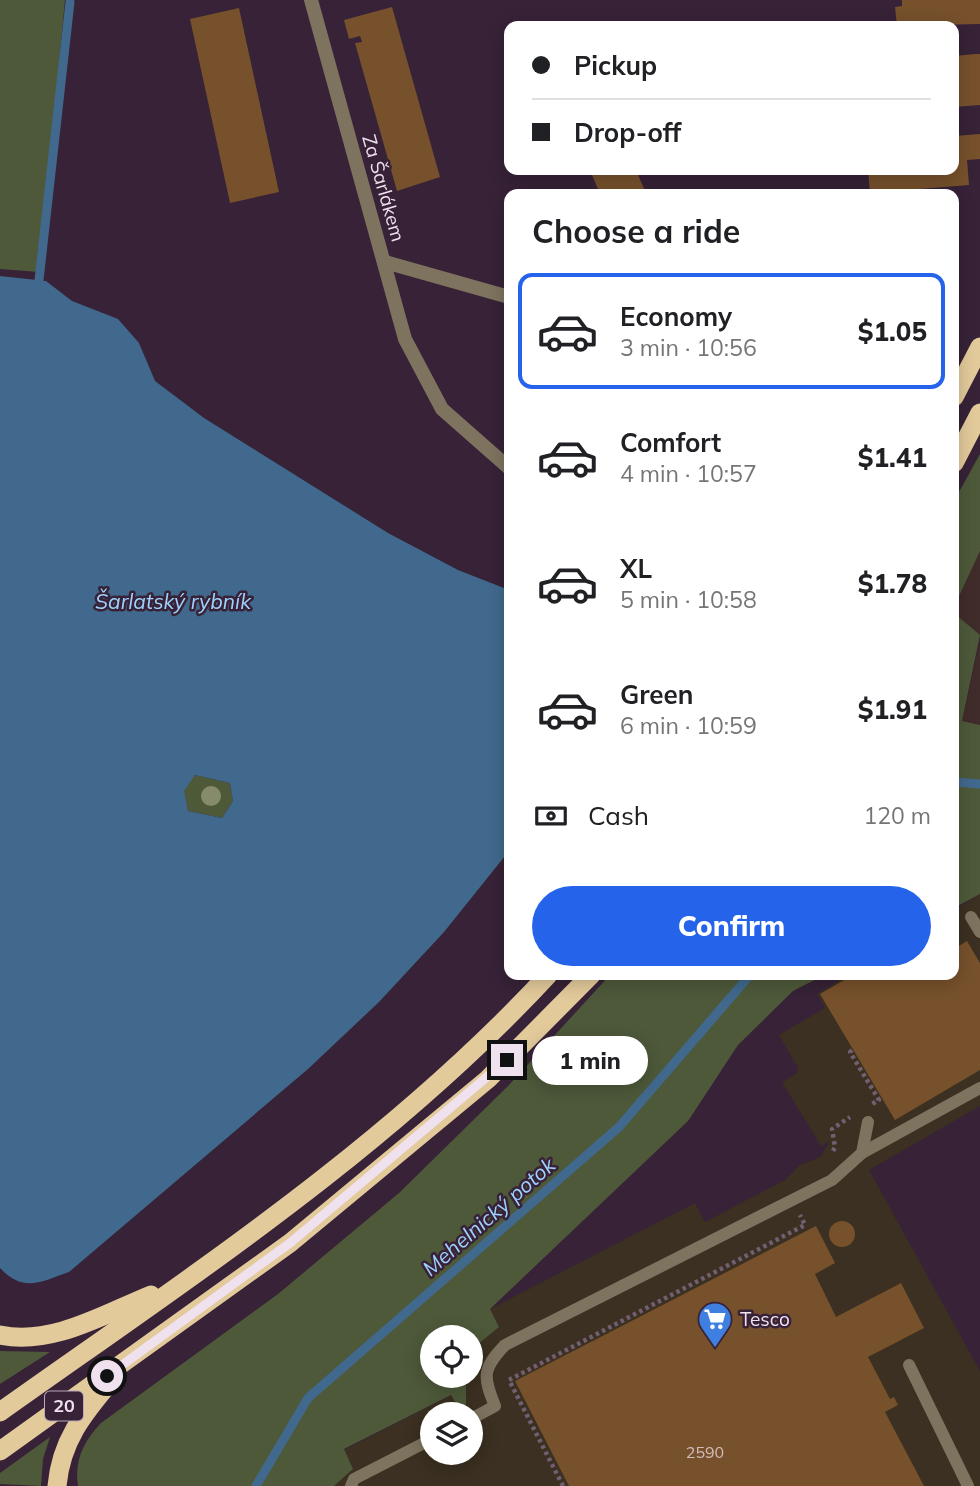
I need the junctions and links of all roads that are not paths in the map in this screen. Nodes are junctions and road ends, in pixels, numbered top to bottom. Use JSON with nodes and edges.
{"nodes":[{"id":1,"x":311,"y":0,"type":"edge"},
{"id":2,"x":385,"y":262,"type":"junction"},
{"id":3,"x":504,"y":297,"type":"edge"},
{"id":4,"x":980,"y":347,"type":"edge"},
{"id":5,"x":959,"y":387,"type":"edge"},
{"id":6,"x":980,"y":412,"type":"edge"},
{"id":7,"x":959,"y":453,"type":"edge"},
{"id":8,"x":504,"y":464,"type":"edge"},
{"id":9,"x":971,"y":917,"type":"dead end"},
{"id":10,"x":980,"y":932,"type":"edge"},
{"id":11,"x":543,"y":980,"type":"edge"},
{"id":12,"x":586,"y":980,"type":"edge"},
{"id":13,"x":980,"y":1088,"type":"edge"},
{"id":14,"x":868,"y":1122,"type":"dead end"},
{"id":15,"x":862,"y":1153,"type":"junction"},
{"id":16,"x":181,"y":1283,"type":"junction"},
{"id":17,"x":0,"y":1335,"type":"edge"},
{"id":18,"x":127,"y":1362,"type":"junction"},
{"id":19,"x":909,"y":1365,"type":"dead end"},
{"id":20,"x":0,"y":1412,"type":"edge"},
{"id":21,"x":483,"y":1412,"type":"edge"},
{"id":22,"x":420,"y":1445,"type":"edge"},
{"id":23,"x":0,"y":1451,"type":"edge"},
{"id":24,"x":57,"y":1486,"type":"edge"},
{"id":25,"x":351,"y":1486,"type":"edge"},
{"id":26,"x":968,"y":1486,"type":"edge"}],
"edges":[{"from":1,"to":2,"type":"street","name":"Za Šarlákem"},
{"from":2,"to":3,"type":"street","name":"Za Šarlákem"},
{"from":2,"to":8,"type":"street"},
{"from":4,"to":5,"type":"highway"},
{"from":6,"to":7,"type":"highway"},
{"from":9,"to":10,"type":"lane"},
{"from":11,"to":16,"type":"highway","number":"20"},
{"from":12,"to":18,"type":"highway","number":"20"},
{"from":13,"to":15,"type":"lane"},
{"from":14,"to":15,"type":"lane"},
{"from":15,"to":21,"type":"lane"},
{"from":16,"to":17,"type":"highway"},
{"from":16,"to":20,"type":"highway","number":"20"},
{"from":18,"to":23,"type":"highway","number":"20"},
{"from":18,"to":24,"type":"highway"},
{"from":19,"to":26,"type":"lane"},
{"from":22,"to":25,"type":"lane"}]}
